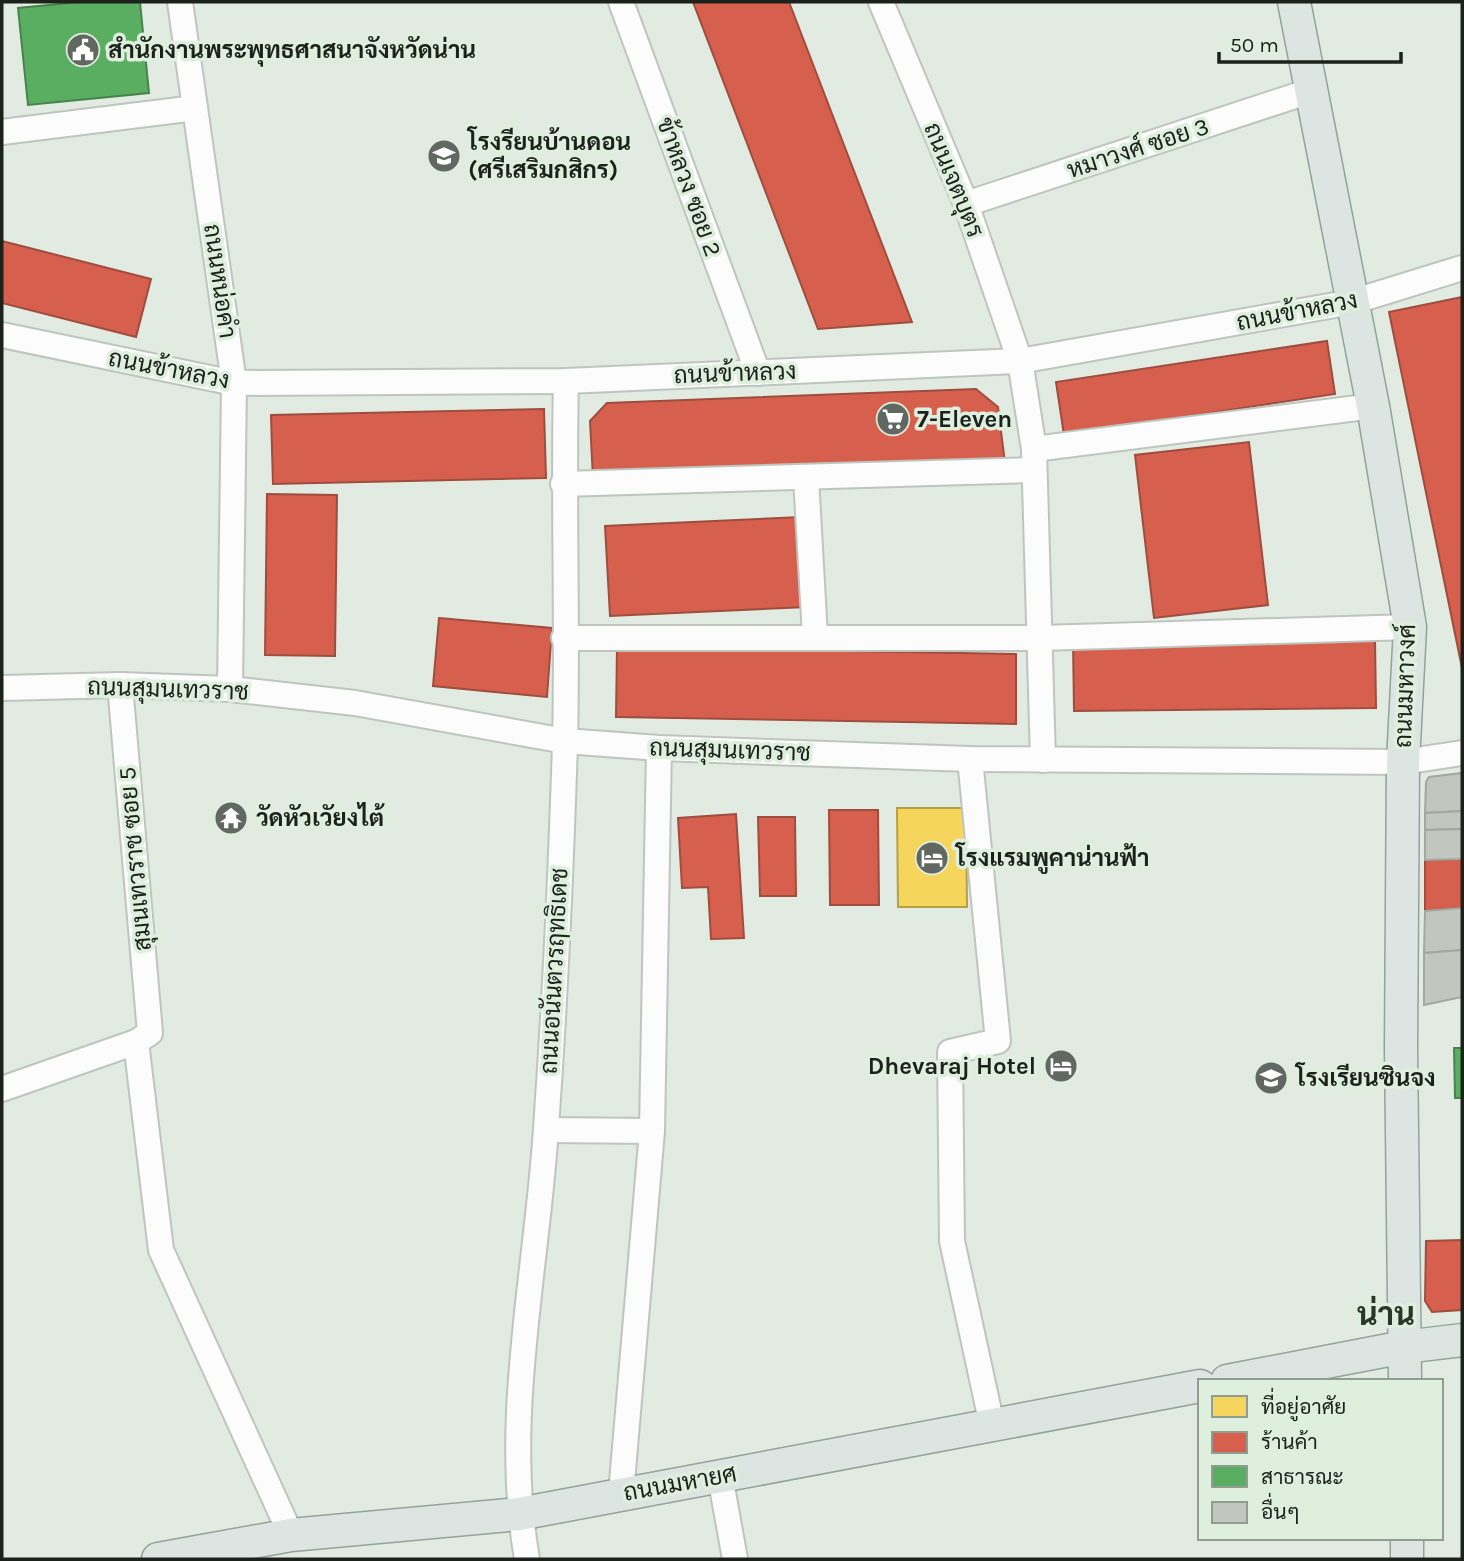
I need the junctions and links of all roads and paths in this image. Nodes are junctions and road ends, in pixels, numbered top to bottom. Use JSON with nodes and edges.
{"nodes":[{"id":1,"x":180,"y":2,"type":"edge"},
{"id":2,"x":621,"y":2,"type":"edge"},
{"id":3,"x":881,"y":2,"type":"edge"},
{"id":4,"x":1294,"y":2,"type":"edge"},
{"id":5,"x":1310,"y":91,"type":"junction"},
{"id":6,"x":195,"y":108,"type":"junction"},
{"id":7,"x":2,"y":132,"type":"edge"},
{"id":8,"x":965,"y":204,"type":"junction"},
{"id":9,"x":1462,"y":268,"type":"edge"},
{"id":10,"x":1352,"y":302,"type":"junction"},
{"id":11,"x":2,"y":335,"type":"edge"},
{"id":12,"x":1020,"y":361,"type":"junction"},
{"id":13,"x":758,"y":373,"type":"junction"},
{"id":14,"x":566,"y":381,"type":"junction"},
{"id":15,"x":234,"y":383,"type":"junction"},
{"id":16,"x":1373,"y":406,"type":"junction"},
{"id":17,"x":1034,"y":460,"type":"junction"},
{"id":18,"x":806,"y":477,"type":"junction"},
{"id":19,"x":564,"y":484,"type":"junction"},
{"id":20,"x":1410,"y":627,"type":"junction"},
{"id":21,"x":815,"y":636,"type":"junction"},
{"id":22,"x":564,"y":638,"type":"junction"},
{"id":23,"x":1041,"y":638,"type":"junction"},
{"id":24,"x":120,"y":685,"type":"junction"},
{"id":25,"x":2,"y":688,"type":"edge"},
{"id":26,"x":230,"y":689,"type":"junction"},
{"id":27,"x":565,"y":741,"type":"junction"},
{"id":28,"x":659,"y":748,"type":"junction"},
{"id":29,"x":1462,"y":753,"type":"edge"},
{"id":30,"x":970,"y":759,"type":"junction"},
{"id":31,"x":1043,"y":760,"type":"junction"},
{"id":32,"x":1403,"y":762,"type":"junction"},
{"id":33,"x":143,"y":1038,"type":"junction"},
{"id":34,"x":2,"y":1089,"type":"edge"},
{"id":35,"x":546,"y":1130,"type":"junction"},
{"id":36,"x":652,"y":1131,"type":"junction"},
{"id":37,"x":1462,"y":1340,"type":"edge"},
{"id":38,"x":1404,"y":1347,"type":"junction"},
{"id":39,"x":1237,"y":1379,"type":"edge"},
{"id":40,"x":1405,"y":1379,"type":"edge"},
{"id":41,"x":1198,"y":1386,"type":"edge"},
{"id":42,"x":992,"y":1425,"type":"junction"},
{"id":43,"x":720,"y":1476,"type":"junction"},
{"id":44,"x":621,"y":1494,"type":"junction"},
{"id":45,"x":519,"y":1514,"type":"junction"},
{"id":46,"x":291,"y":1535,"type":"junction"},
{"id":47,"x":1407,"y":1540,"type":"edge"},
{"id":48,"x":242,"y":1552,"type":"edge"},
{"id":49,"x":158,"y":1559,"type":"edge"},
{"id":50,"x":527,"y":1559,"type":"edge"},
{"id":51,"x":735,"y":1559,"type":"edge"},
{"id":52,"x":1407,"y":1559,"type":"edge"}],
"edges":[{"from":1,"to":6,"type":"street","name":"ถนนหน่อคำ"},
{"from":2,"to":13,"type":"street","name":"ข้าหลวง ซอย 2"},
{"from":3,"to":8,"type":"street","name":"ถนนเจตบุตร"},
{"from":4,"to":5,"type":"main road","name":"ถนนมหาวงศ์"},
{"from":5,"to":8,"type":"street","name":"หมาวงศ์ ซอย 3"},
{"from":5,"to":10,"type":"main road","name":"ถนนมหาวงศ์"},
{"from":6,"to":7,"type":"street"},
{"from":6,"to":15,"type":"street","name":"ถนนหน่อคำ"},
{"from":8,"to":12,"type":"street","name":"ถนนเจตบุตร"},
{"from":9,"to":10,"type":"street","name":"ถนนข้าหลวง"},
{"from":10,"to":12,"type":"street","name":"ถนนข้าหลวง"},
{"from":10,"to":16,"type":"main road","name":"ถนนมหาวงศ์"},
{"from":11,"to":15,"type":"street","name":"ถนนข้าหลวง"},
{"from":12,"to":13,"type":"street","name":"ถนนข้าหลวง"},
{"from":12,"to":17,"type":"street","name":"ถนนเจตบุตร"},
{"from":13,"to":14,"type":"street","name":"ถนนข้าหลวง"},
{"from":14,"to":15,"type":"street","name":"ถนนข้าหลวง"},
{"from":14,"to":19,"type":"street","name":"ถนนอนันตวรฤทธิเดช"},
{"from":15,"to":26,"type":"street","name":"ถนนหน่อคำ"},
{"from":16,"to":17,"type":"street"},
{"from":16,"to":20,"type":"main road","name":"ถนนมหาวงศ์"},
{"from":17,"to":18,"type":"street"},
{"from":17,"to":23,"type":"street","name":"ถนนเจตบุตร"},
{"from":18,"to":19,"type":"street"},
{"from":18,"to":21,"type":"street"},
{"from":19,"to":22,"type":"street","name":"ถนนอนันตวรฤทธิเดช"},
{"from":20,"to":23,"type":"street"},
{"from":20,"to":32,"type":"main road","name":"ถนนมหาวงศ์"},
{"from":21,"to":22,"type":"street"},
{"from":21,"to":23,"type":"street"},
{"from":22,"to":27,"type":"street","name":"ถนนอนันตวรฤทธิเดช"},
{"from":23,"to":31,"type":"street","name":"ถนนเจตบุตร"},
{"from":24,"to":25,"type":"street","name":"ถนนสุมนเทวราช"},
{"from":24,"to":26,"type":"street","name":"ถนนสุมนเทวราช"},
{"from":24,"to":33,"type":"street","name":"สุมนเทวราช ซอย 5"},
{"from":26,"to":27,"type":"street","name":"ถนนสุมนเทวราช"},
{"from":27,"to":28,"type":"street","name":"ถนนสุมนเทวราช"},
{"from":27,"to":35,"type":"street","name":"ถนนอนันตวรฤทธิเดช"},
{"from":28,"to":30,"type":"street","name":"ถนนสุมนเทวราช"},
{"from":28,"to":36,"type":"street"},
{"from":29,"to":32,"type":"street","name":"ถนนสุมนเทวราช"},
{"from":30,"to":31,"type":"street","name":"ถนนสุมนเทวราช"},
{"from":30,"to":42,"type":"street"},
{"from":31,"to":32,"type":"street","name":"ถนนสุมนเทวราช"},
{"from":32,"to":38,"type":"main road","name":"ถนนมหาวงศ์"},
{"from":33,"to":34,"type":"street"},
{"from":33,"to":46,"type":"street","name":"สุมนเทวราช ซอย 5"},
{"from":35,"to":36,"type":"street"},
{"from":35,"to":45,"type":"street","name":"ถนนอนันตวรฤทธิเดช"},
{"from":36,"to":44,"type":"street"},
{"from":37,"to":38,"type":"main road"},
{"from":38,"to":39,"type":"main road"},
{"from":38,"to":40,"type":"main road","name":"ถนนมหาวงศ์"},
{"from":41,"to":42,"type":"main road","name":"ถนนมหายศ"},
{"from":42,"to":43,"type":"main road","name":"ถนนมหายศ"},
{"from":43,"to":44,"type":"main road","name":"ถนนมหายศ"},
{"from":43,"to":51,"type":"street"},
{"from":44,"to":45,"type":"main road","name":"ถนนมหายศ"},
{"from":45,"to":46,"type":"main road","name":"ถนนมหายศ"},
{"from":45,"to":50,"type":"street","name":"ถนนอนันตวรฤทธิเดช"},
{"from":46,"to":48,"type":"main road","name":"ถนนมหายศ"},
{"from":47,"to":52,"type":"main road"},
{"from":48,"to":49,"type":"main road","name":"ถนนมหายศ"}]}
